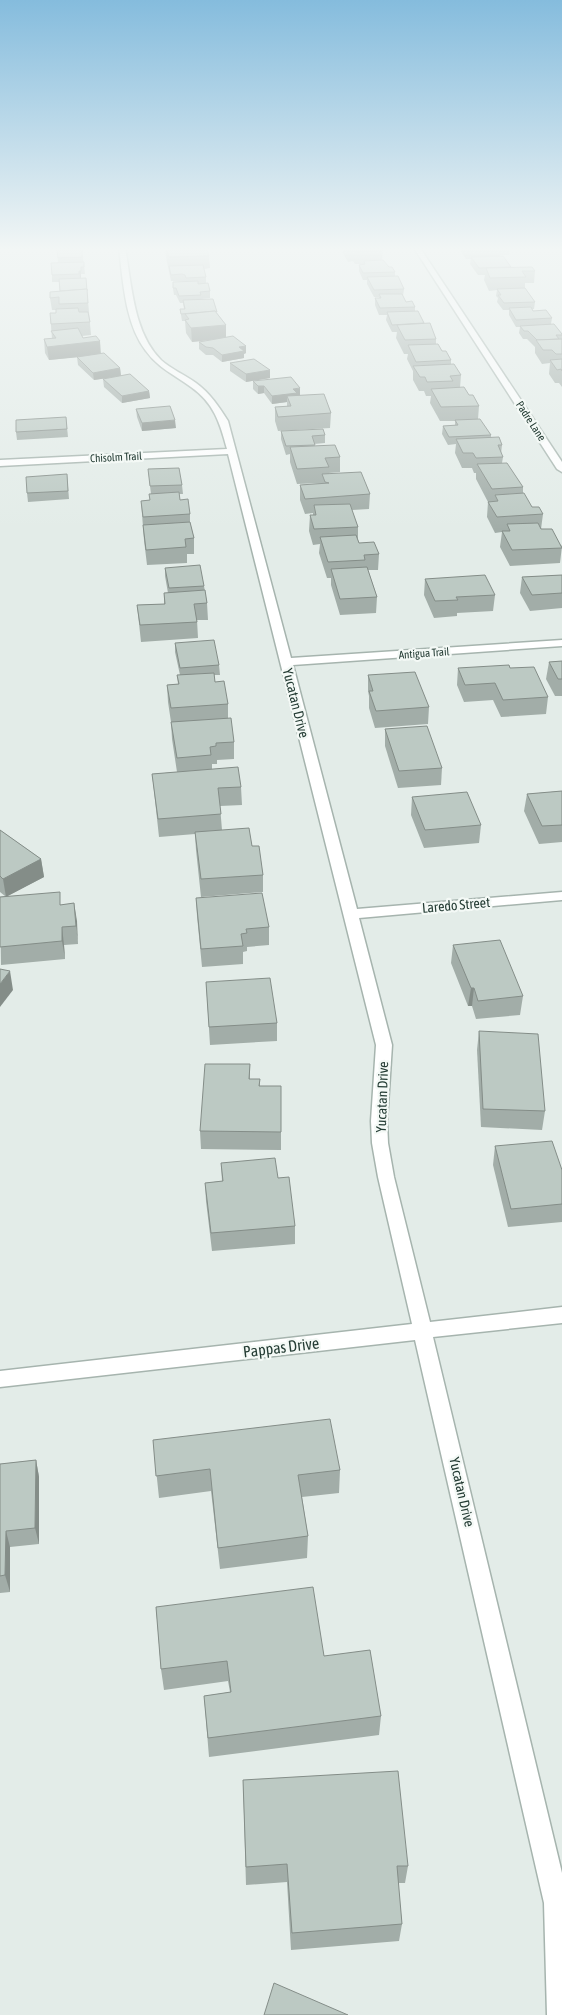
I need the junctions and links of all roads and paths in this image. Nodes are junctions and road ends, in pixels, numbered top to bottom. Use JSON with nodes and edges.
{"nodes":[{"id":1,"x":143,"y":342,"type":"edge"},
{"id":2,"x":479,"y":342,"type":"edge"},
{"id":3,"x":231,"y":451,"type":"junction"},
{"id":4,"x":0,"y":463,"type":"edge"},
{"id":5,"x":562,"y":469,"type":"edge"},
{"id":6,"x":562,"y":643,"type":"edge"},
{"id":7,"x":286,"y":662,"type":"junction"},
{"id":8,"x":562,"y":896,"type":"edge"},
{"id":9,"x":351,"y":914,"type":"junction"},
{"id":10,"x":562,"y":1315,"type":"edge"},
{"id":11,"x":424,"y":1331,"type":"junction"},
{"id":12,"x":0,"y":1380,"type":"edge"},
{"id":13,"x":560,"y":1965,"type":"edge"},
{"id":14,"x":560,"y":2015,"type":"edge"}],
"edges":[{"from":1,"to":3,"type":"street","name":"Yucatan Drive"},
{"from":2,"to":5,"type":"street","name":"Padre Lane"},
{"from":3,"to":4,"type":"street","name":"Chisolm Trail"},
{"from":3,"to":7,"type":"street","name":"Yucatan Drive"},
{"from":6,"to":7,"type":"street","name":"Antigua Trail"},
{"from":7,"to":9,"type":"street","name":"Yucatan Drive"},
{"from":8,"to":9,"type":"street","name":"Laredo Street"},
{"from":9,"to":11,"type":"street","name":"Yucatan Drive"},
{"from":10,"to":11,"type":"street","name":"Pappas Drive"},
{"from":11,"to":12,"type":"street","name":"Pappas Drive"},
{"from":11,"to":13,"type":"street","name":"Yucatan Drive"},
{"from":13,"to":14,"type":"street","name":"Yucatan Drive"}]}
